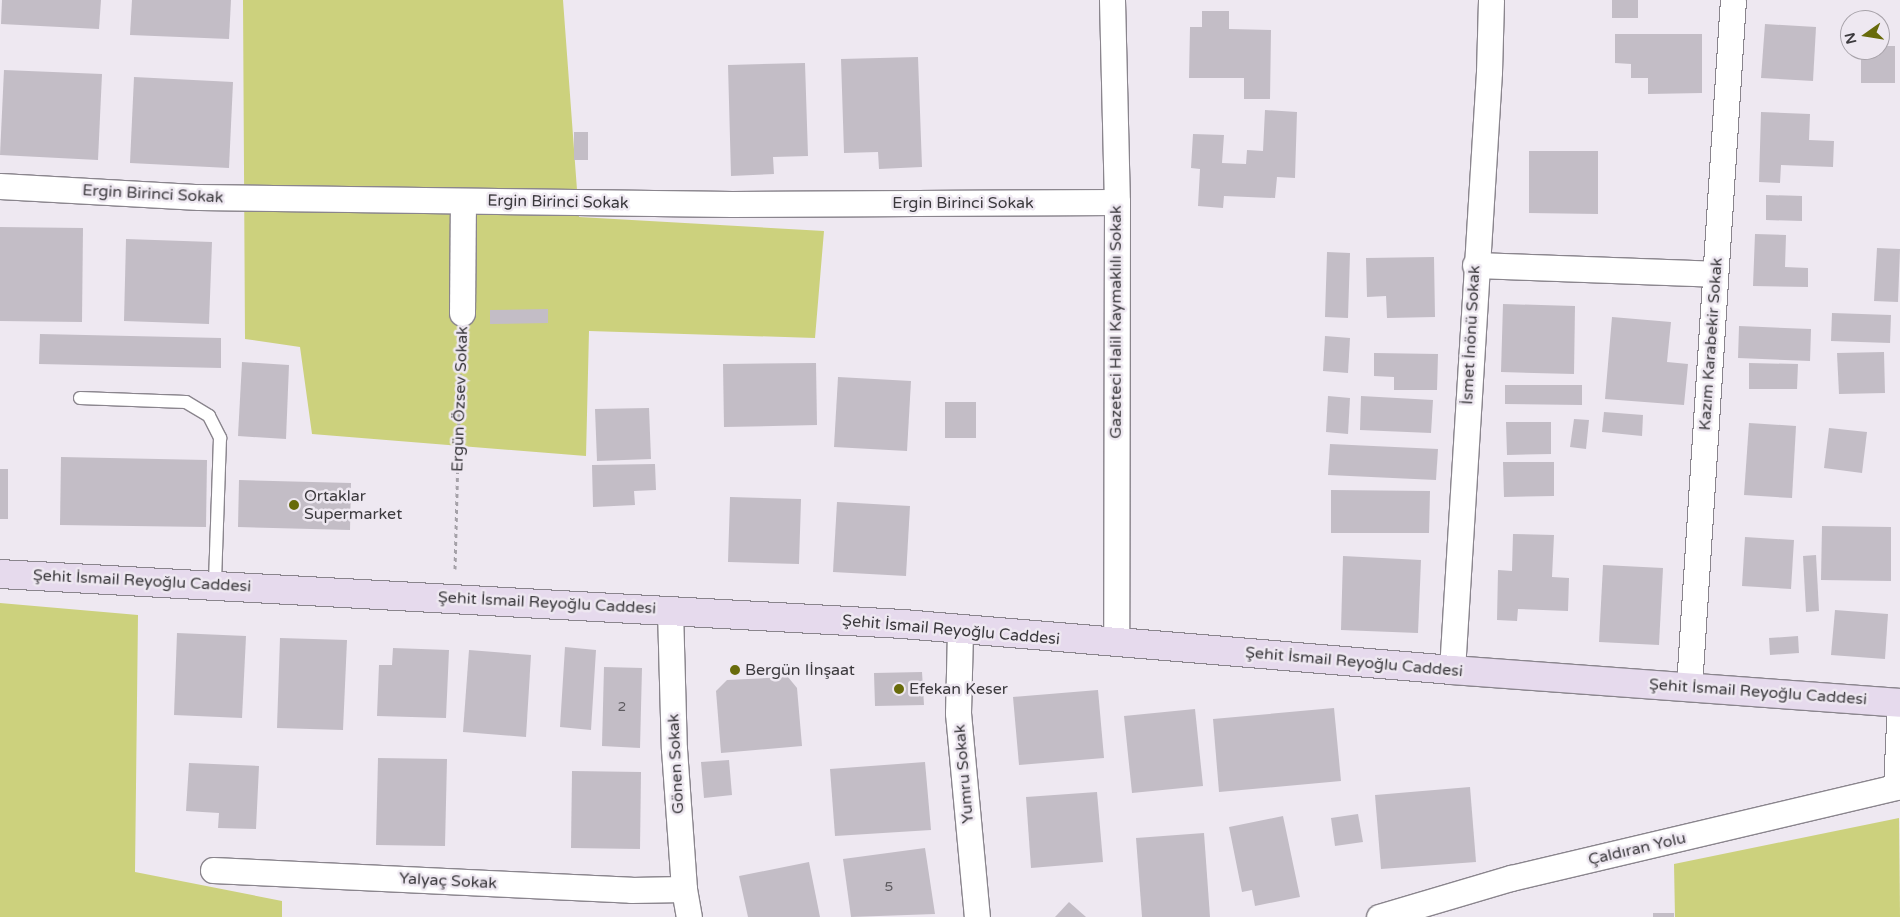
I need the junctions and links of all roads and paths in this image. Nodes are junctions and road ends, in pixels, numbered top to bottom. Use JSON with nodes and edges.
{"nodes":[{"id":1,"x":1112,"y":0,"type":"edge"},
{"id":2,"x":1491,"y":0,"type":"edge"},
{"id":3,"x":1732,"y":0,"type":"edge"},
{"id":4,"x":0,"y":186,"type":"edge"},
{"id":5,"x":463,"y":201,"type":"junction"},
{"id":6,"x":1117,"y":202,"type":"junction"},
{"id":7,"x":1475,"y":265,"type":"junction"},
{"id":8,"x":1715,"y":274,"type":"junction"},
{"id":9,"x":462,"y":313,"type":"joint"},
{"id":10,"x":80,"y":398,"type":"dead end"},
{"id":11,"x":0,"y":574,"type":"edge"},
{"id":12,"x":215,"y":584,"type":"junction"},
{"id":13,"x":454,"y":597,"type":"junction"},
{"id":14,"x":670,"y":610,"type":"junction"},
{"id":15,"x":960,"y":631,"type":"junction"},
{"id":16,"x":1116,"y":644,"type":"junction"},
{"id":17,"x":1452,"y":670,"type":"junction"},
{"id":18,"x":1689,"y":687,"type":"junction"},
{"id":19,"x":1900,"y":703,"type":"edge"},
{"id":20,"x":1898,"y":787,"type":"edge"},
{"id":21,"x":213,"y":870,"type":"dead end"},
{"id":22,"x":684,"y":889,"type":"junction"},
{"id":23,"x":689,"y":917,"type":"edge"},
{"id":24,"x":977,"y":917,"type":"edge"},
{"id":25,"x":1379,"y":917,"type":"edge"}],
"edges":[{"from":1,"to":6,"type":"street","name":"Gazeteci Halil Kaymaklılı Sokak"},
{"from":2,"to":7,"type":"street","name":"İsmet İnönü Sokak"},
{"from":3,"to":8,"type":"street","name":"Kazım Karabekir Sokak"},
{"from":4,"to":5,"type":"street","name":"Ergin Birinci Sokak"},
{"from":5,"to":6,"type":"street","name":"Ergin Birinci Sokak"},
{"from":5,"to":9,"type":"street","name":"Ergün Özsev Sokak"},
{"from":6,"to":16,"type":"street","name":"Gazeteci Halil Kaymaklılı Sokak"},
{"from":7,"to":8,"type":"street"},
{"from":7,"to":17,"type":"street","name":"İsmet İnönü Sokak"},
{"from":8,"to":18,"type":"street","name":"Kazım Karabekir Sokak"},
{"from":9,"to":13,"type":"path","name":"Ergün Özsev Sokak"},
{"from":10,"to":12,"type":"lane"},
{"from":11,"to":12,"type":"street","name":"Şehit İsmail Reyoğlu Caddesi"},
{"from":12,"to":13,"type":"street","name":"Şehit İsmail Reyoğlu Caddesi"},
{"from":13,"to":14,"type":"street","name":"Şehit İsmail Reyoğlu Caddesi"},
{"from":14,"to":15,"type":"street","name":"Şehit İsmail Reyoğlu Caddesi"},
{"from":14,"to":22,"type":"street","name":"Gönen Sokak"},
{"from":15,"to":16,"type":"street","name":"Şehit İsmail Reyoğlu Caddesi"},
{"from":15,"to":24,"type":"street","name":"Yumru Sokak"},
{"from":16,"to":17,"type":"street","name":"Şehit İsmail Reyoğlu Caddesi"},
{"from":17,"to":18,"type":"street","name":"Şehit İsmail Reyoğlu Caddesi"},
{"from":18,"to":19,"type":"street","name":"Şehit İsmail Reyoğlu Caddesi"},
{"from":19,"to":20,"type":"street","name":"Çaldıran Yolu"},
{"from":20,"to":25,"type":"street","name":"Çaldıran Yolu"},
{"from":21,"to":22,"type":"street","name":"Yalyaç Sokak"},
{"from":22,"to":23,"type":"street","name":"Gönen Sokak"}]}
